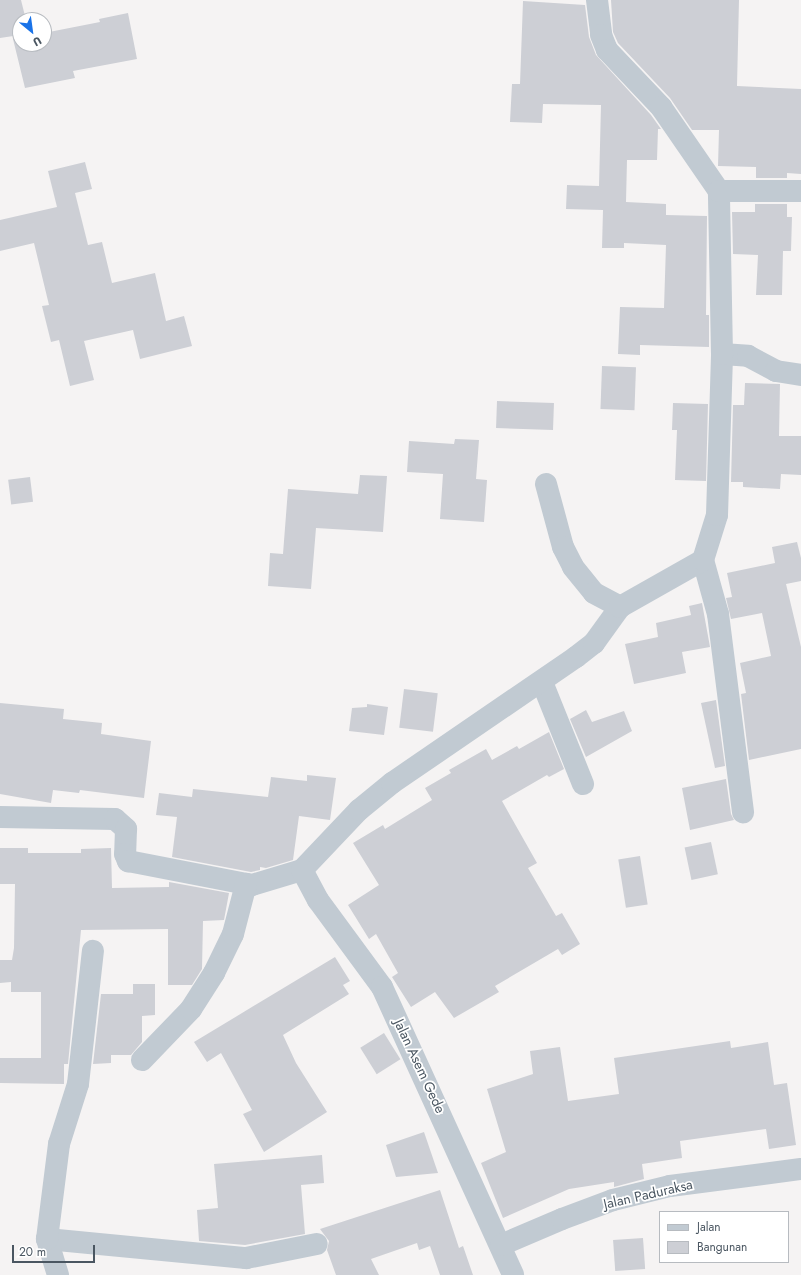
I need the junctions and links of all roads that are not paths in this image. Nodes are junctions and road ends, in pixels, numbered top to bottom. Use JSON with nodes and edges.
{"nodes":[{"id":1,"x":597,"y":0,"type":"edge"},
{"id":2,"x":719,"y":191,"type":"junction"},
{"id":3,"x":801,"y":191,"type":"edge"},
{"id":4,"x":722,"y":354,"type":"junction"},
{"id":5,"x":801,"y":375,"type":"edge"},
{"id":6,"x":546,"y":484,"type":"dead end"},
{"id":7,"x":703,"y":560,"type":"junction"},
{"id":8,"x":620,"y":607,"type":"junction"},
{"id":9,"x":542,"y":682,"type":"junction"},
{"id":10,"x":583,"y":784,"type":"dead end"},
{"id":11,"x":744,"y":812,"type":"dead end"},
{"id":12,"x":0,"y":817,"type":"edge"},
{"id":13,"x":302,"y":870,"type":"junction"},
{"id":14,"x":246,"y":884,"type":"junction"},
{"id":15,"x":93,"y":951,"type":"dead end"},
{"id":16,"x":142,"y":1060,"type":"dead end"},
{"id":17,"x":801,"y":1169,"type":"edge"},
{"id":18,"x":48,"y":1239,"type":"junction"},
{"id":19,"x":317,"y":1244,"type":"dead end"},
{"id":20,"x":501,"y":1245,"type":"junction"},
{"id":21,"x":58,"y":1275,"type":"edge"},
{"id":22,"x":513,"y":1275,"type":"edge"}],
"edges":[{"from":1,"to":2,"type":"street"},
{"from":2,"to":3,"type":"street"},
{"from":2,"to":4,"type":"street"},
{"from":4,"to":5,"type":"street"},
{"from":4,"to":7,"type":"street"},
{"from":6,"to":8,"type":"street"},
{"from":7,"to":8,"type":"street"},
{"from":7,"to":11,"type":"street"},
{"from":8,"to":9,"type":"street"},
{"from":9,"to":10,"type":"street"},
{"from":9,"to":13,"type":"street"},
{"from":12,"to":14,"type":"street"},
{"from":13,"to":14,"type":"street"},
{"from":13,"to":20,"type":"street","name":"Jalan Asem Gede"},
{"from":14,"to":16,"type":"street"},
{"from":15,"to":18,"type":"street"},
{"from":17,"to":20,"type":"street","name":"Jalan Paduraksa"},
{"from":18,"to":19,"type":"street"},
{"from":18,"to":21,"type":"street"},
{"from":20,"to":22,"type":"street","name":"Jalan Asem Gede"}]}
